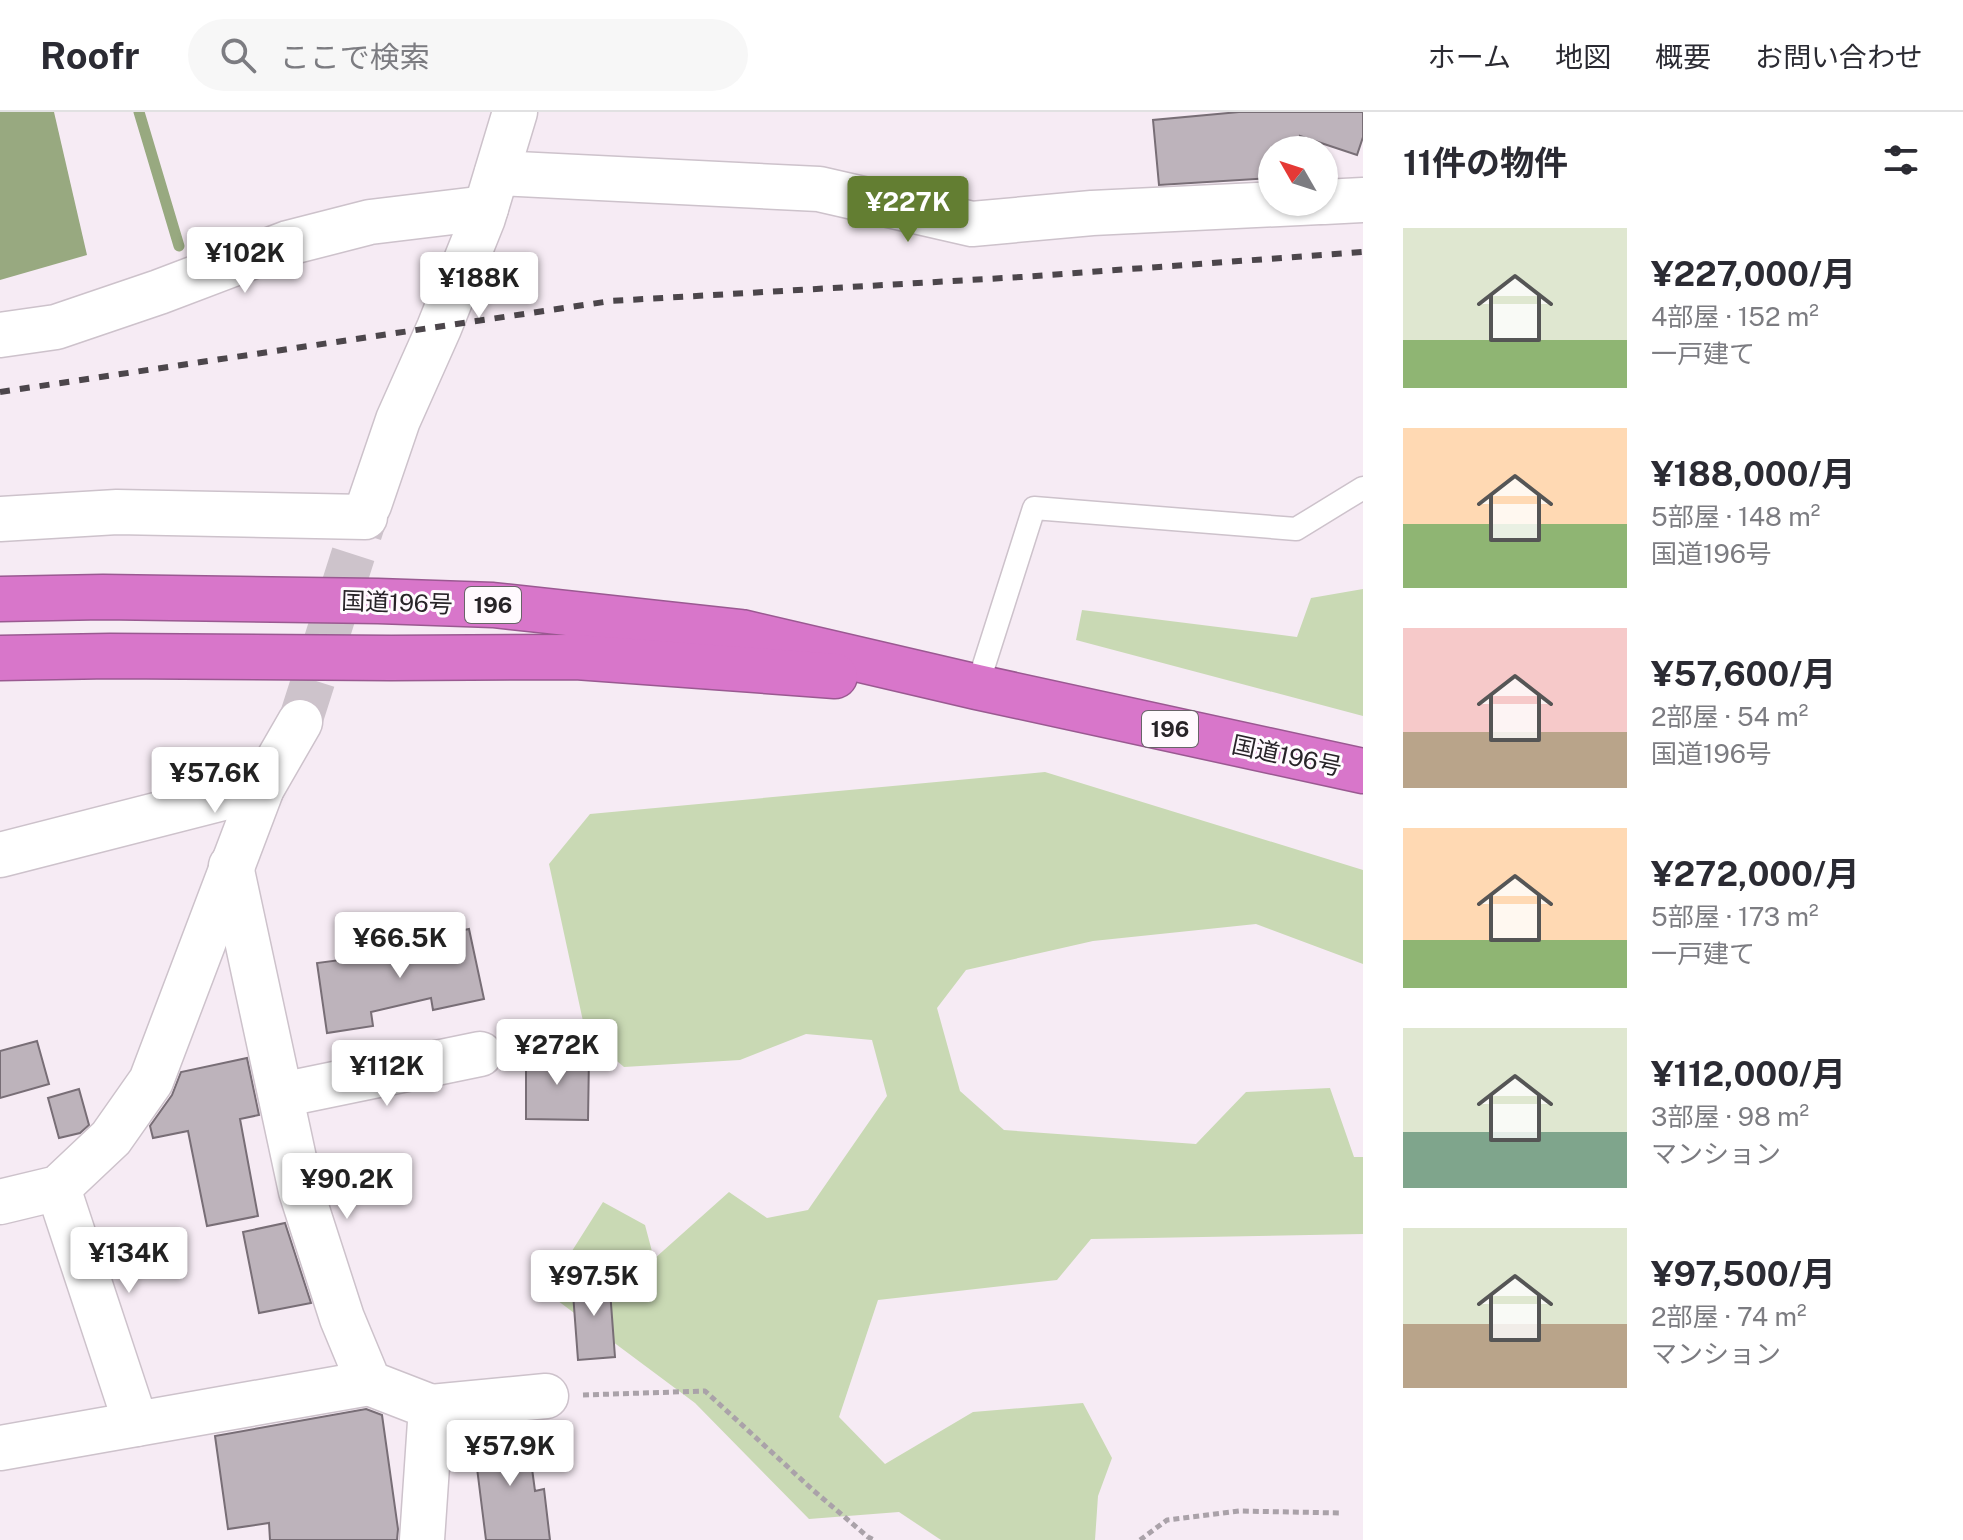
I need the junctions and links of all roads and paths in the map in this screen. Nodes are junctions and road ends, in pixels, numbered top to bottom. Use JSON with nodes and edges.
{"nodes":[{"id":1,"x":515,"y":112,"type":"edge"},
{"id":2,"x":492,"y":190,"type":"junction"},
{"id":3,"x":1363,"y":200,"type":"edge"},
{"id":4,"x":1338,"y":201,"type":"edge"},
{"id":5,"x":1258,"y":205,"type":"edge"},
{"id":6,"x":0,"y":335,"type":"edge"},
{"id":7,"x":1363,"y":488,"type":"edge"},
{"id":8,"x":0,"y":519,"type":"edge"},
{"id":9,"x":0,"y":599,"type":"edge"},
{"id":10,"x":0,"y":658,"type":"edge"},
{"id":11,"x":977,"y":687,"type":"junction"},
{"id":12,"x":300,"y":722,"type":"tunnel mouth"},
{"id":13,"x":1363,"y":771,"type":"edge"},
{"id":14,"x":262,"y":788,"type":"junction"},
{"id":15,"x":0,"y":855,"type":"edge"},
{"id":16,"x":231,"y":866,"type":"junction"},
{"id":17,"x":480,"y":1054,"type":"dead end"},
{"id":18,"x":281,"y":1095,"type":"junction"},
{"id":19,"x":58,"y":1188,"type":"junction"},
{"id":20,"x":0,"y":1202,"type":"edge"},
{"id":21,"x":369,"y":1383,"type":"junction"},
{"id":22,"x":546,"y":1396,"type":"joint"},
{"id":23,"x":431,"y":1407,"type":"junction"},
{"id":24,"x":136,"y":1424,"type":"junction"},
{"id":25,"x":0,"y":1448,"type":"edge"},
{"id":26,"x":1342,"y":1513,"type":"dead end"},
{"id":27,"x":422,"y":1540,"type":"edge"},
{"id":28,"x":874,"y":1540,"type":"edge"},
{"id":29,"x":1140,"y":1540,"type":"edge"}],
"edges":[{"from":1,"to":2,"type":"street"},
{"from":2,"to":5,"type":"street"},
{"from":2,"to":6,"type":"street"},
{"from":2,"to":8,"type":"street"},
{"from":3,"to":4,"type":"street"},
{"from":7,"to":11,"type":"lane"},
{"from":9,"to":11,"type":"highway","name":"国道196号","number":"196"},
{"from":10,"to":11,"type":"highway","name":"国道196号","number":"196"},
{"from":11,"to":13,"type":"highway","name":"国道196号","number":"196"},
{"from":12,"to":14,"type":"street"},
{"from":14,"to":15,"type":"street"},
{"from":14,"to":16,"type":"street"},
{"from":16,"to":18,"type":"street"},
{"from":16,"to":19,"type":"street"},
{"from":17,"to":18,"type":"street"},
{"from":18,"to":21,"type":"street"},
{"from":19,"to":20,"type":"street"},
{"from":19,"to":24,"type":"street"},
{"from":21,"to":23,"type":"street"},
{"from":21,"to":24,"type":"street"},
{"from":22,"to":23,"type":"street"},
{"from":22,"to":28,"type":"path"},
{"from":23,"to":27,"type":"street"},
{"from":24,"to":25,"type":"street"},
{"from":26,"to":29,"type":"path"}]}
